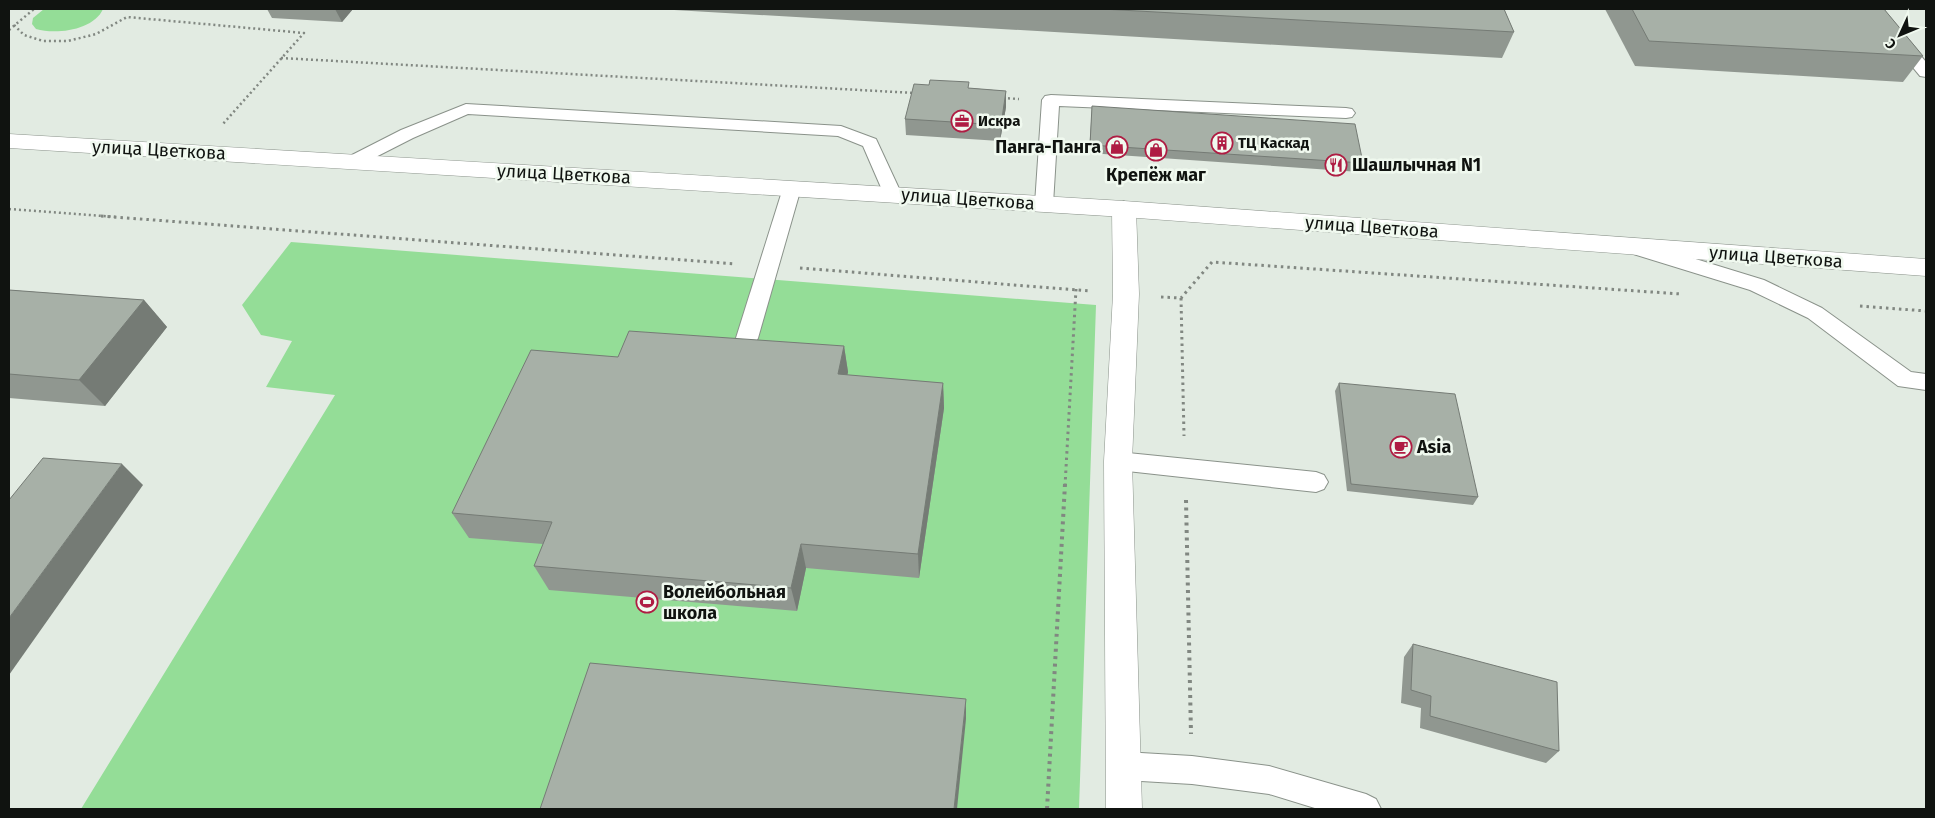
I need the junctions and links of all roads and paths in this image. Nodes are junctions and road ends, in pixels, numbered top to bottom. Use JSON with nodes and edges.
{"nodes":[{"id":1,"x":34,"y":9,"type":"edge"},
{"id":2,"x":1873,"y":9,"type":"edge"},
{"id":3,"x":14,"y":25,"type":"junction"},
{"id":4,"x":9,"y":30,"type":"edge"},
{"id":5,"x":281,"y":58,"type":"junction"},
{"id":6,"x":1926,"y":72,"type":"edge"},
{"id":7,"x":923,"y":93,"type":"edge"},
{"id":8,"x":1002,"y":98,"type":"edge"},
{"id":9,"x":1051,"y":100,"type":"junction"},
{"id":10,"x":1346,"y":113,"type":"dead end"},
{"id":11,"x":222,"y":125,"type":"dead end"},
{"id":12,"x":9,"y":141,"type":"edge"},
{"id":13,"x":354,"y":162,"type":"junction"},
{"id":14,"x":792,"y":188,"type":"junction"},
{"id":15,"x":893,"y":195,"type":"junction"},
{"id":16,"x":1044,"y":204,"type":"junction"},
{"id":17,"x":9,"y":209,"type":"edge"},
{"id":18,"x":1124,"y":209,"type":"junction"},
{"id":19,"x":1632,"y":246,"type":"junction"},
{"id":20,"x":768,"y":266,"type":"junction"},
{"id":21,"x":1926,"y":268,"type":"edge"},
{"id":22,"x":1076,"y":289,"type":"junction"},
{"id":23,"x":1126,"y":294,"type":"junction"},
{"id":24,"x":1684,"y":294,"type":"dead end"},
{"id":25,"x":1181,"y":298,"type":"junction"},
{"id":26,"x":1860,"y":306,"type":"dead end"},
{"id":27,"x":1926,"y":311,"type":"edge"},
{"id":28,"x":747,"y":338,"type":"edge"},
{"id":29,"x":1926,"y":382,"type":"edge"},
{"id":30,"x":1118,"y":460,"type":"junction"},
{"id":31,"x":1185,"y":468,"type":"junction"},
{"id":32,"x":1316,"y":482,"type":"dead end"},
{"id":33,"x":1124,"y":766,"type":"junction"},
{"id":34,"x":1192,"y":770,"type":"junction"},
{"id":35,"x":1047,"y":809,"type":"edge"},
{"id":36,"x":1124,"y":809,"type":"edge"},
{"id":37,"x":1366,"y":809,"type":"edge"}],
"edges":[{"from":1,"to":3,"type":"path"},
{"from":2,"to":6,"type":"lane"},
{"from":3,"to":4,"type":"path"},
{"from":3,"to":5,"type":"path"},
{"from":5,"to":7,"type":"path"},
{"from":5,"to":11,"type":"path"},
{"from":8,"to":9,"type":"path"},
{"from":9,"to":10,"type":"lane"},
{"from":9,"to":16,"type":"lane"},
{"from":12,"to":13,"type":"street","name":"улица Цветкова"},
{"from":13,"to":14,"type":"street","name":"улица Цветкова"},
{"from":13,"to":15,"type":"lane"},
{"from":14,"to":15,"type":"street","name":"улица Цветкова"},
{"from":14,"to":20,"type":"lane"},
{"from":15,"to":16,"type":"street","name":"улица Цветкова"},
{"from":16,"to":18,"type":"street","name":"улица Цветкова"},
{"from":17,"to":20,"type":"path"},
{"from":18,"to":19,"type":"street","name":"улица Цветкова"},
{"from":18,"to":23,"type":"street"},
{"from":19,"to":21,"type":"street","name":"улица Цветкова"},
{"from":19,"to":29,"type":"lane"},
{"from":20,"to":22,"type":"path"},
{"from":20,"to":28,"type":"lane"},
{"from":22,"to":23,"type":"path"},
{"from":22,"to":35,"type":"path"},
{"from":23,"to":25,"type":"path"},
{"from":23,"to":30,"type":"street"},
{"from":24,"to":25,"type":"path"},
{"from":25,"to":31,"type":"path"},
{"from":26,"to":27,"type":"path"},
{"from":30,"to":31,"type":"lane"},
{"from":30,"to":33,"type":"street"},
{"from":31,"to":32,"type":"lane"},
{"from":31,"to":34,"type":"path"},
{"from":33,"to":34,"type":"lane"},
{"from":33,"to":36,"type":"street"},
{"from":34,"to":37,"type":"lane"}]}
